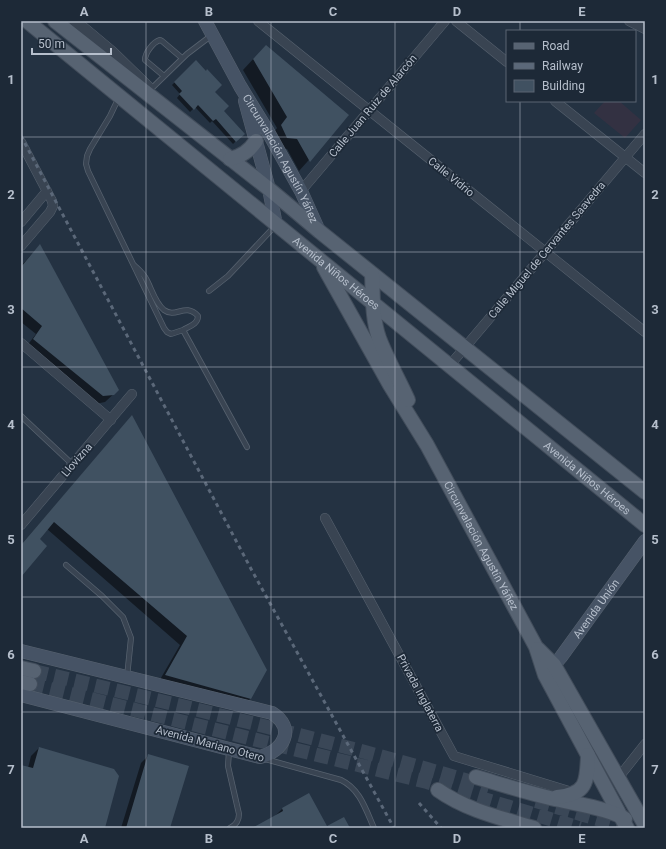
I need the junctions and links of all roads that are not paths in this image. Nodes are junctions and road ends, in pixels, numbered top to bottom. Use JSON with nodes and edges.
{"nodes":[{"id":1,"x":27,"y":21,"type":"edge"},
{"id":2,"x":55,"y":21,"type":"edge"},
{"id":3,"x":75,"y":21,"type":"edge"},
{"id":4,"x":258,"y":21,"type":"edge"},
{"id":5,"x":445,"y":21,"type":"edge"},
{"id":6,"x":456,"y":21,"type":"edge"},
{"id":7,"x":630,"y":21,"type":"edge"},
{"id":8,"x":208,"y":25,"type":"edge"},
{"id":9,"x":645,"y":29,"type":"edge"},
{"id":10,"x":182,"y":58,"type":"junction"},
{"id":11,"x":506,"y":61,"type":"edge"},
{"id":12,"x":164,"y":76,"type":"junction"},
{"id":13,"x":240,"y":86,"type":"junction"},
{"id":14,"x":149,"y":91,"type":"junction"},
{"id":15,"x":120,"y":96,"type":"junction"},
{"id":16,"x":556,"y":102,"type":"edge"},
{"id":17,"x":369,"y":110,"type":"junction"},
{"id":18,"x":645,"y":134,"type":"edge"},
{"id":19,"x":256,"y":141,"type":"junction"},
{"id":20,"x":21,"y":142,"type":"edge"},
{"id":21,"x":626,"y":157,"type":"junction"},
{"id":22,"x":230,"y":159,"type":"junction"},
{"id":23,"x":645,"y":173,"type":"edge"},
{"id":24,"x":269,"y":189,"type":"junction"},
{"id":25,"x":47,"y":191,"type":"junction"},
{"id":26,"x":301,"y":191,"type":"junction"},
{"id":27,"x":21,"y":222,"type":"edge"},
{"id":28,"x":276,"y":225,"type":"junction"},
{"id":29,"x":319,"y":231,"type":"junction"},
{"id":30,"x":21,"y":246,"type":"edge"},
{"id":31,"x":545,"y":252,"type":"junction"},
{"id":32,"x":320,"y":260,"type":"junction"},
{"id":33,"x":132,"y":262,"type":"junction"},
{"id":34,"x":372,"y":274,"type":"junction"},
{"id":35,"x":209,"y":291,"type":"dead end"},
{"id":36,"x":373,"y":302,"type":"junction"},
{"id":37,"x":183,"y":330,"type":"junction"},
{"id":38,"x":645,"y":332,"type":"edge"},
{"id":39,"x":21,"y":343,"type":"edge"},
{"id":40,"x":464,"y":347,"type":"junction"},
{"id":41,"x":450,"y":365,"type":"junction"},
{"id":42,"x":132,"y":394,"type":"dead end"},
{"id":43,"x":21,"y":416,"type":"edge"},
{"id":44,"x":111,"y":420,"type":"junction"},
{"id":45,"x":426,"y":445,"type":"junction"},
{"id":46,"x":247,"y":447,"type":"dead end"},
{"id":47,"x":73,"y":465,"type":"junction"},
{"id":48,"x":645,"y":492,"type":"edge"},
{"id":49,"x":25,"y":514,"type":"edge"},
{"id":50,"x":325,"y":518,"type":"dead end"},
{"id":51,"x":21,"y":525,"type":"edge"},
{"id":52,"x":645,"y":525,"type":"edge"},
{"id":53,"x":645,"y":541,"type":"edge"},
{"id":54,"x":66,"y":565,"type":"dead end"},
{"id":55,"x":21,"y":651,"type":"edge"},
{"id":56,"x":550,"y":670,"type":"junction"},
{"id":57,"x":24,"y":676,"type":"edge"},
{"id":58,"x":127,"y":677,"type":"junction"},
{"id":59,"x":645,"y":744,"type":"edge"},
{"id":60,"x":229,"y":749,"type":"junction"},
{"id":61,"x":588,"y":755,"type":"junction"},
{"id":62,"x":260,"y":757,"type":"junction"},
{"id":63,"x":476,"y":776,"type":"dead end"},
{"id":64,"x":619,"y":777,"type":"junction"},
{"id":65,"x":438,"y":790,"type":"dead end"},
{"id":66,"x":575,"y":793,"type":"junction"},
{"id":67,"x":549,"y":798,"type":"junction"},
{"id":68,"x":624,"y":822,"type":"edge"},
{"id":69,"x":642,"y":822,"type":"edge"},
{"id":70,"x":230,"y":828,"type":"edge"},
{"id":71,"x":374,"y":828,"type":"edge"},
{"id":72,"x":534,"y":828,"type":"edge"}],
"edges":[{"from":1,"to":15,"type":"main road","name":"Avenida Niños Héroes"},
{"from":2,"to":14,"type":"main road","name":"Avenida Niños Héroes"},
{"from":3,"to":14,"type":"street"},
{"from":4,"to":17,"type":"street","name":"Calle Vidrio"},
{"from":5,"to":17,"type":"street","name":"Calle Juan Ruiz de Alarcón"},
{"from":6,"to":11,"type":"street"},
{"from":7,"to":9,"type":"street"},
{"from":8,"to":10,"type":"lane"},
{"from":8,"to":13,"type":"main road","name":"Circunvalación Agustín Yáñez"},
{"from":10,"to":12,"type":"lane"},
{"from":10,"to":12,"type":"lane"},
{"from":12,"to":14,"type":"lane"},
{"from":13,"to":19,"type":"main road","name":"Circunvalación Agustín Yáñez"},
{"from":13,"to":26,"type":"main road","name":"Circunvalación Agustín Yáñez"},
{"from":14,"to":22,"type":"main road","name":"Avenida Niños Héroes"},
{"from":15,"to":28,"type":"main road","name":"Avenida Niños Héroes"},
{"from":15,"to":33,"type":"lane"},
{"from":16,"to":21,"type":"street"},
{"from":17,"to":26,"type":"street","name":"Calle Juan Ruiz de Alarcón"},
{"from":17,"to":31,"type":"street","name":"Calle Vidrio"},
{"from":18,"to":21,"type":"street","name":"Calle Miguel de Cervantes Saavedra"},
{"from":19,"to":22,"type":"main road"},
{"from":19,"to":24,"type":"main road","name":"Circunvalación Agustín Yáñez"},
{"from":20,"to":25,"type":"street"},
{"from":21,"to":23,"type":"street"},
{"from":21,"to":31,"type":"street","name":"Calle Miguel de Cervantes Saavedra"},
{"from":22,"to":24,"type":"main road","name":"Avenida Niños Héroes"},
{"from":24,"to":28,"type":"main road","name":"Circunvalación Agustín Yáñez"},
{"from":24,"to":29,"type":"main road","name":"Avenida Niños Héroes"},
{"from":25,"to":27,"type":"street"},
{"from":25,"to":30,"type":"street"},
{"from":26,"to":29,"type":"main road","name":"Circunvalación Agustín Yáñez"},
{"from":28,"to":32,"type":"main road","name":"Avenida Niños Héroes"},
{"from":28,"to":35,"type":"lane"},
{"from":29,"to":34,"type":"main road","name":"Avenida Niños Héroes"},
{"from":31,"to":38,"type":"street","name":"Calle Vidrio"},
{"from":31,"to":40,"type":"street","name":"Calle Miguel de Cervantes Saavedra"},
{"from":32,"to":36,"type":"main road","name":"Avenida Niños Héroes"},
{"from":32,"to":45,"type":"main road","name":"Circunvalación Agustín Yáñez"},
{"from":33,"to":37,"type":"lane"},
{"from":33,"to":37,"type":"lane"},
{"from":34,"to":36,"type":"main road","name":"Circunvalación Agustín Yáñez"},
{"from":34,"to":40,"type":"main road","name":"Avenida Niños Héroes"},
{"from":36,"to":41,"type":"main road","name":"Avenida Niños Héroes"},
{"from":36,"to":45,"type":"main road","name":"Circunvalación Agustín Yáñez"},
{"from":37,"to":46,"type":"lane"},
{"from":39,"to":44,"type":"street"},
{"from":40,"to":41,"type":"street","name":"Calle Miguel de Cervantes Saavedra"},
{"from":40,"to":48,"type":"main road","name":"Avenida Niños Héroes"},
{"from":41,"to":52,"type":"main road","name":"Avenida Niños Héroes"},
{"from":42,"to":44,"type":"street","name":"Llovizna"},
{"from":43,"to":47,"type":"lane"},
{"from":44,"to":47,"type":"street","name":"Llovizna"},
{"from":45,"to":56,"type":"main road","name":"Circunvalación Agustín Yáñez"},
{"from":47,"to":49,"type":"street","name":"Llovizna"},
{"from":49,"to":51,"type":"street","name":"Llovizna"},
{"from":50,"to":66,"type":"street","name":"Privada Inglaterra"},
{"from":53,"to":56,"type":"main road","name":"Avenida Unión"},
{"from":54,"to":58,"type":"lane"},
{"from":55,"to":58,"type":"main road"},
{"from":56,"to":61,"type":"main road","name":"Circunvalación Agustín Yáñez"},
{"from":56,"to":64,"type":"main road","name":"Circunvalación Agustín Yáñez"},
{"from":57,"to":60,"type":"main road","name":"Avenida Mariano Otero"},
{"from":58,"to":62,"type":"main road"},
{"from":59,"to":64,"type":"street"},
{"from":60,"to":62,"type":"main road","name":"Avenida Mariano Otero"},
{"from":60,"to":70,"type":"lane"},
{"from":61,"to":66,"type":"main road"},
{"from":61,"to":68,"type":"main road","name":"Circunvalación Agustín Yáñez"},
{"from":62,"to":71,"type":"lane","name":"Avenida Mariano Otero"},
{"from":63,"to":67,"type":"main road"},
{"from":64,"to":69,"type":"main road","name":"Circunvalación Agustín Yáñez"},
{"from":65,"to":72,"type":"main road"},
{"from":66,"to":67,"type":"main road"},
{"from":67,"to":68,"type":"main road"},
{"from":68,"to":69,"type":"main road"}]}
